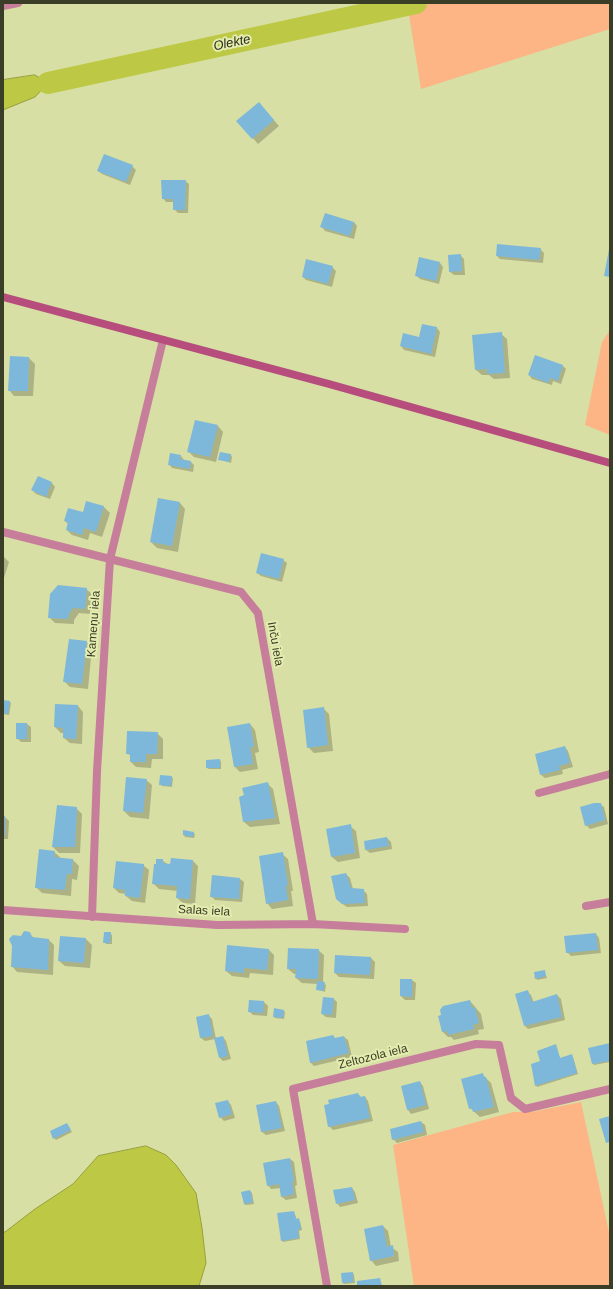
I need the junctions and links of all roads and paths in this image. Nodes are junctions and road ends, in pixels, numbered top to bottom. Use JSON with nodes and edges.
{"nodes":[{"id":1,"x":18,"y":3,"type":"edge"},
{"id":2,"x":3,"y":6,"type":"edge"},
{"id":3,"x":3,"y":297,"type":"edge"},
{"id":4,"x":163,"y":340,"type":"junction"},
{"id":5,"x":610,"y":463,"type":"edge"},
{"id":6,"x":3,"y":532,"type":"edge"},
{"id":7,"x":110,"y":559,"type":"junction"},
{"id":8,"x":610,"y":774,"type":"edge"},
{"id":9,"x":539,"y":793,"type":"dead end"},
{"id":10,"x":610,"y":902,"type":"edge"},
{"id":11,"x":586,"y":906,"type":"dead end"},
{"id":12,"x":3,"y":910,"type":"edge"},
{"id":13,"x":92,"y":917,"type":"junction"},
{"id":14,"x":313,"y":924,"type":"junction"},
{"id":15,"x":405,"y":929,"type":"dead end"},
{"id":16,"x":610,"y":1089,"type":"edge"},
{"id":17,"x":327,"y":1286,"type":"edge"}],
"edges":[{"from":1,"to":2,"type":"street"},
{"from":3,"to":4,"type":"main road"},
{"from":4,"to":5,"type":"main road"},
{"from":4,"to":7,"type":"street","name":"Kameņu iela"},
{"from":6,"to":7,"type":"street","name":"Inču iela"},
{"from":7,"to":13,"type":"street","name":"Kameņu iela"},
{"from":7,"to":14,"type":"street","name":"Inču iela"},
{"from":8,"to":9,"type":"street"},
{"from":10,"to":11,"type":"street"},
{"from":12,"to":13,"type":"street","name":"Salas iela"},
{"from":13,"to":14,"type":"street","name":"Salas iela"},
{"from":14,"to":15,"type":"street","name":"Salas iela"},
{"from":16,"to":17,"type":"street","name":"Zeltozola iela"}]}
